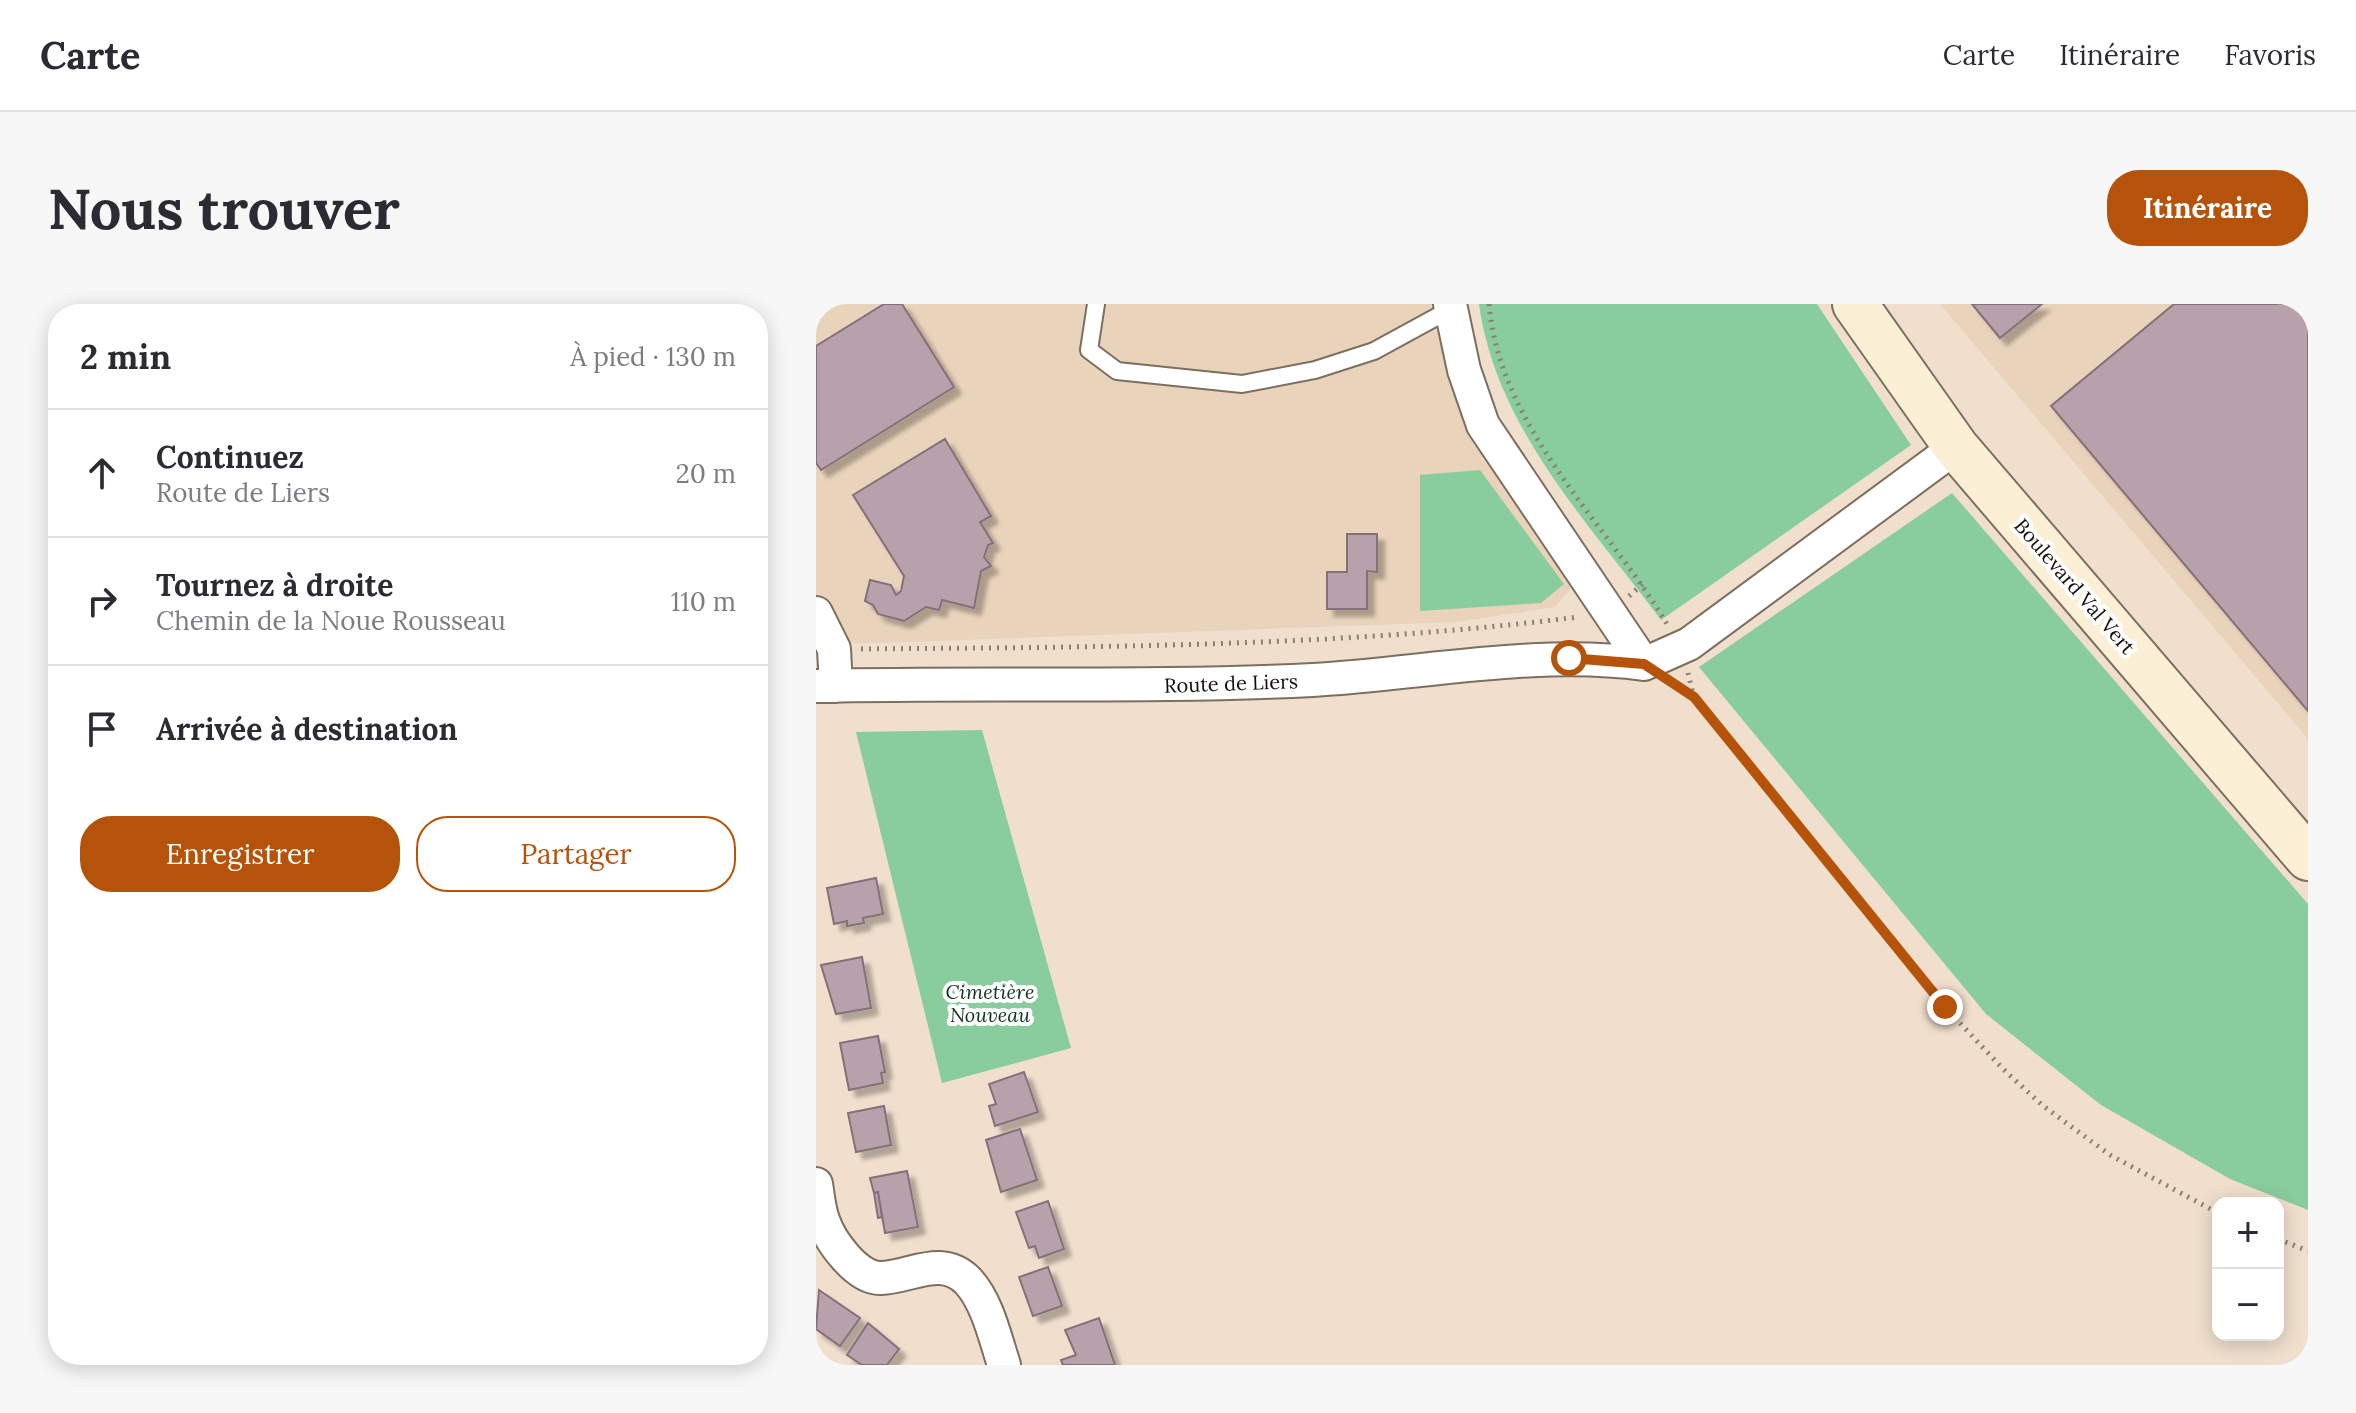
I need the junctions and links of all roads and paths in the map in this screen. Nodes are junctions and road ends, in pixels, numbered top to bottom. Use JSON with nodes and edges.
{"nodes":[{"id":1,"x":1096,"y":304,"type":"edge"},
{"id":2,"x":1489,"y":304,"type":"edge"},
{"id":3,"x":1855,"y":304,"type":"edge"},
{"id":4,"x":1450,"y":306,"type":"edge"},
{"id":5,"x":1956,"y":447,"type":"junction"},
{"id":6,"x":1643,"y":584,"type":"junction"},
{"id":7,"x":1629,"y":595,"type":"dead end"},
{"id":8,"x":816,"y":613,"type":"edge"},
{"id":9,"x":1574,"y":617,"type":"dead end"},
{"id":10,"x":1681,"y":647,"type":"junction"},
{"id":11,"x":834,"y":649,"type":"junction"},
{"id":12,"x":1644,"y":664,"type":"junction"},
{"id":13,"x":826,"y":686,"type":"edge"},
{"id":14,"x":1694,"y":697,"type":"junction"},
{"id":15,"x":2308,"y":858,"type":"edge"},
{"id":16,"x":816,"y":1184,"type":"edge"},
{"id":17,"x":2212,"y":1210,"type":"edge"},
{"id":18,"x":2284,"y":1241,"type":"edge"},
{"id":19,"x":2308,"y":1251,"type":"edge"},
{"id":20,"x":1004,"y":1365,"type":"edge"}],
"edges":[{"from":1,"to":4,"type":"lane"},
{"from":2,"to":6,"type":"path"},
{"from":3,"to":5,"type":"street","name":"Boulevard Val Vert"},
{"from":4,"to":12,"type":"street"},
{"from":5,"to":10,"type":"street"},
{"from":5,"to":15,"type":"street","name":"Boulevard Val Vert"},
{"from":6,"to":7,"type":"path"},
{"from":6,"to":10,"type":"path"},
{"from":8,"to":11,"type":"street"},
{"from":9,"to":11,"type":"path"},
{"from":10,"to":12,"type":"street"},
{"from":10,"to":14,"type":"path"},
{"from":11,"to":13,"type":"street"},
{"from":12,"to":13,"type":"street","name":"Route de Liers"},
{"from":12,"to":14,"type":"path"},
{"from":14,"to":17,"type":"path"},
{"from":16,"to":20,"type":"street"},
{"from":18,"to":19,"type":"path"}]}
